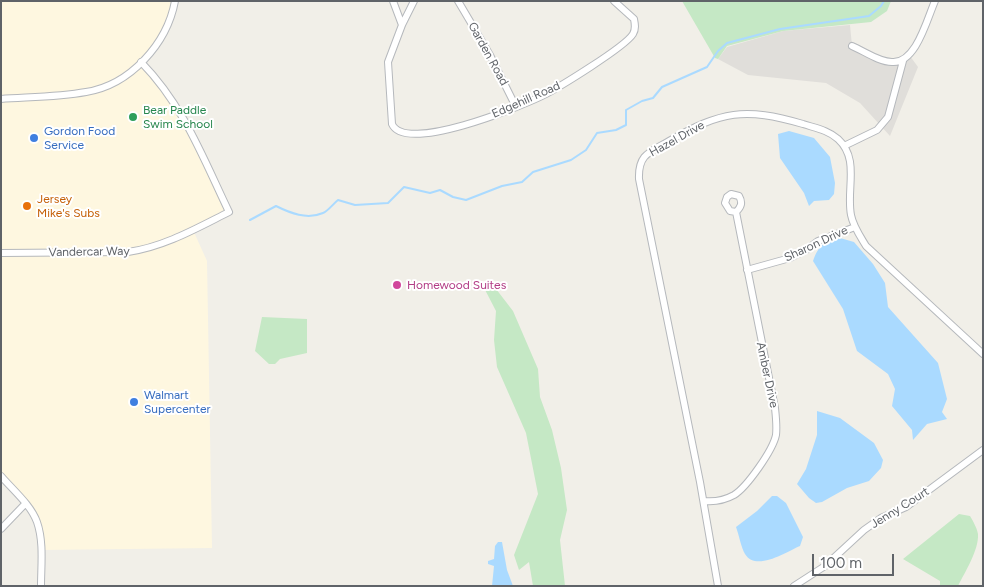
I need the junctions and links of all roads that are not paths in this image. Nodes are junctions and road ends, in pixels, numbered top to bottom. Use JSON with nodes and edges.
{"nodes":[{"id":1,"x":175,"y":1,"type":"edge"},
{"id":2,"x":393,"y":1,"type":"edge"},
{"id":3,"x":414,"y":1,"type":"edge"},
{"id":4,"x":458,"y":1,"type":"edge"},
{"id":5,"x":614,"y":1,"type":"edge"},
{"id":6,"x":935,"y":1,"type":"edge"},
{"id":7,"x":402,"y":26,"type":"junction"},
{"id":8,"x":852,"y":46,"type":"dead end"},
{"id":9,"x":903,"y":61,"type":"junction"},
{"id":10,"x":141,"y":62,"type":"junction"},
{"id":11,"x":1,"y":99,"type":"edge"},
{"id":12,"x":516,"y":107,"type":"junction"},
{"id":13,"x":844,"y":146,"type":"junction"},
{"id":14,"x":736,"y":212,"type":"dead end"},
{"id":15,"x":855,"y":226,"type":"junction"},
{"id":16,"x":1,"y":253,"type":"edge"},
{"id":17,"x":748,"y":270,"type":"junction"},
{"id":18,"x":983,"y":354,"type":"edge"},
{"id":19,"x":983,"y":450,"type":"edge"},
{"id":20,"x":1,"y":476,"type":"edge"},
{"id":21,"x":704,"y":501,"type":"junction"},
{"id":22,"x":26,"y":504,"type":"junction"},
{"id":23,"x":1,"y":529,"type":"edge"},
{"id":24,"x":41,"y":586,"type":"edge"},
{"id":25,"x":718,"y":586,"type":"edge"},
{"id":26,"x":794,"y":586,"type":"edge"}],
"edges":[{"from":1,"to":10,"type":"street"},
{"from":2,"to":7,"type":"street"},
{"from":3,"to":7,"type":"street"},
{"from":4,"to":12,"type":"street","name":"Garden Road"},
{"from":5,"to":12,"type":"street","name":"Edgehill Road"},
{"from":6,"to":9,"type":"street"},
{"from":7,"to":12,"type":"street","name":"Edgehill Road"},
{"from":8,"to":9,"type":"street"},
{"from":9,"to":13,"type":"street"},
{"from":10,"to":11,"type":"street"},
{"from":10,"to":16,"type":"street","name":"Vandercar Way"},
{"from":13,"to":15,"type":"street"},
{"from":13,"to":21,"type":"street","name":"Hazel Drive"},
{"from":14,"to":17,"type":"street","name":"Amber Drive"},
{"from":15,"to":17,"type":"street","name":"Sharon Drive"},
{"from":15,"to":18,"type":"street"},
{"from":17,"to":21,"type":"street","name":"Amber Drive"},
{"from":19,"to":26,"type":"street","name":"Jenny Court"},
{"from":20,"to":22,"type":"street"},
{"from":21,"to":25,"type":"street","name":"Hazel Drive"},
{"from":22,"to":23,"type":"street"},
{"from":22,"to":24,"type":"street"}]}
